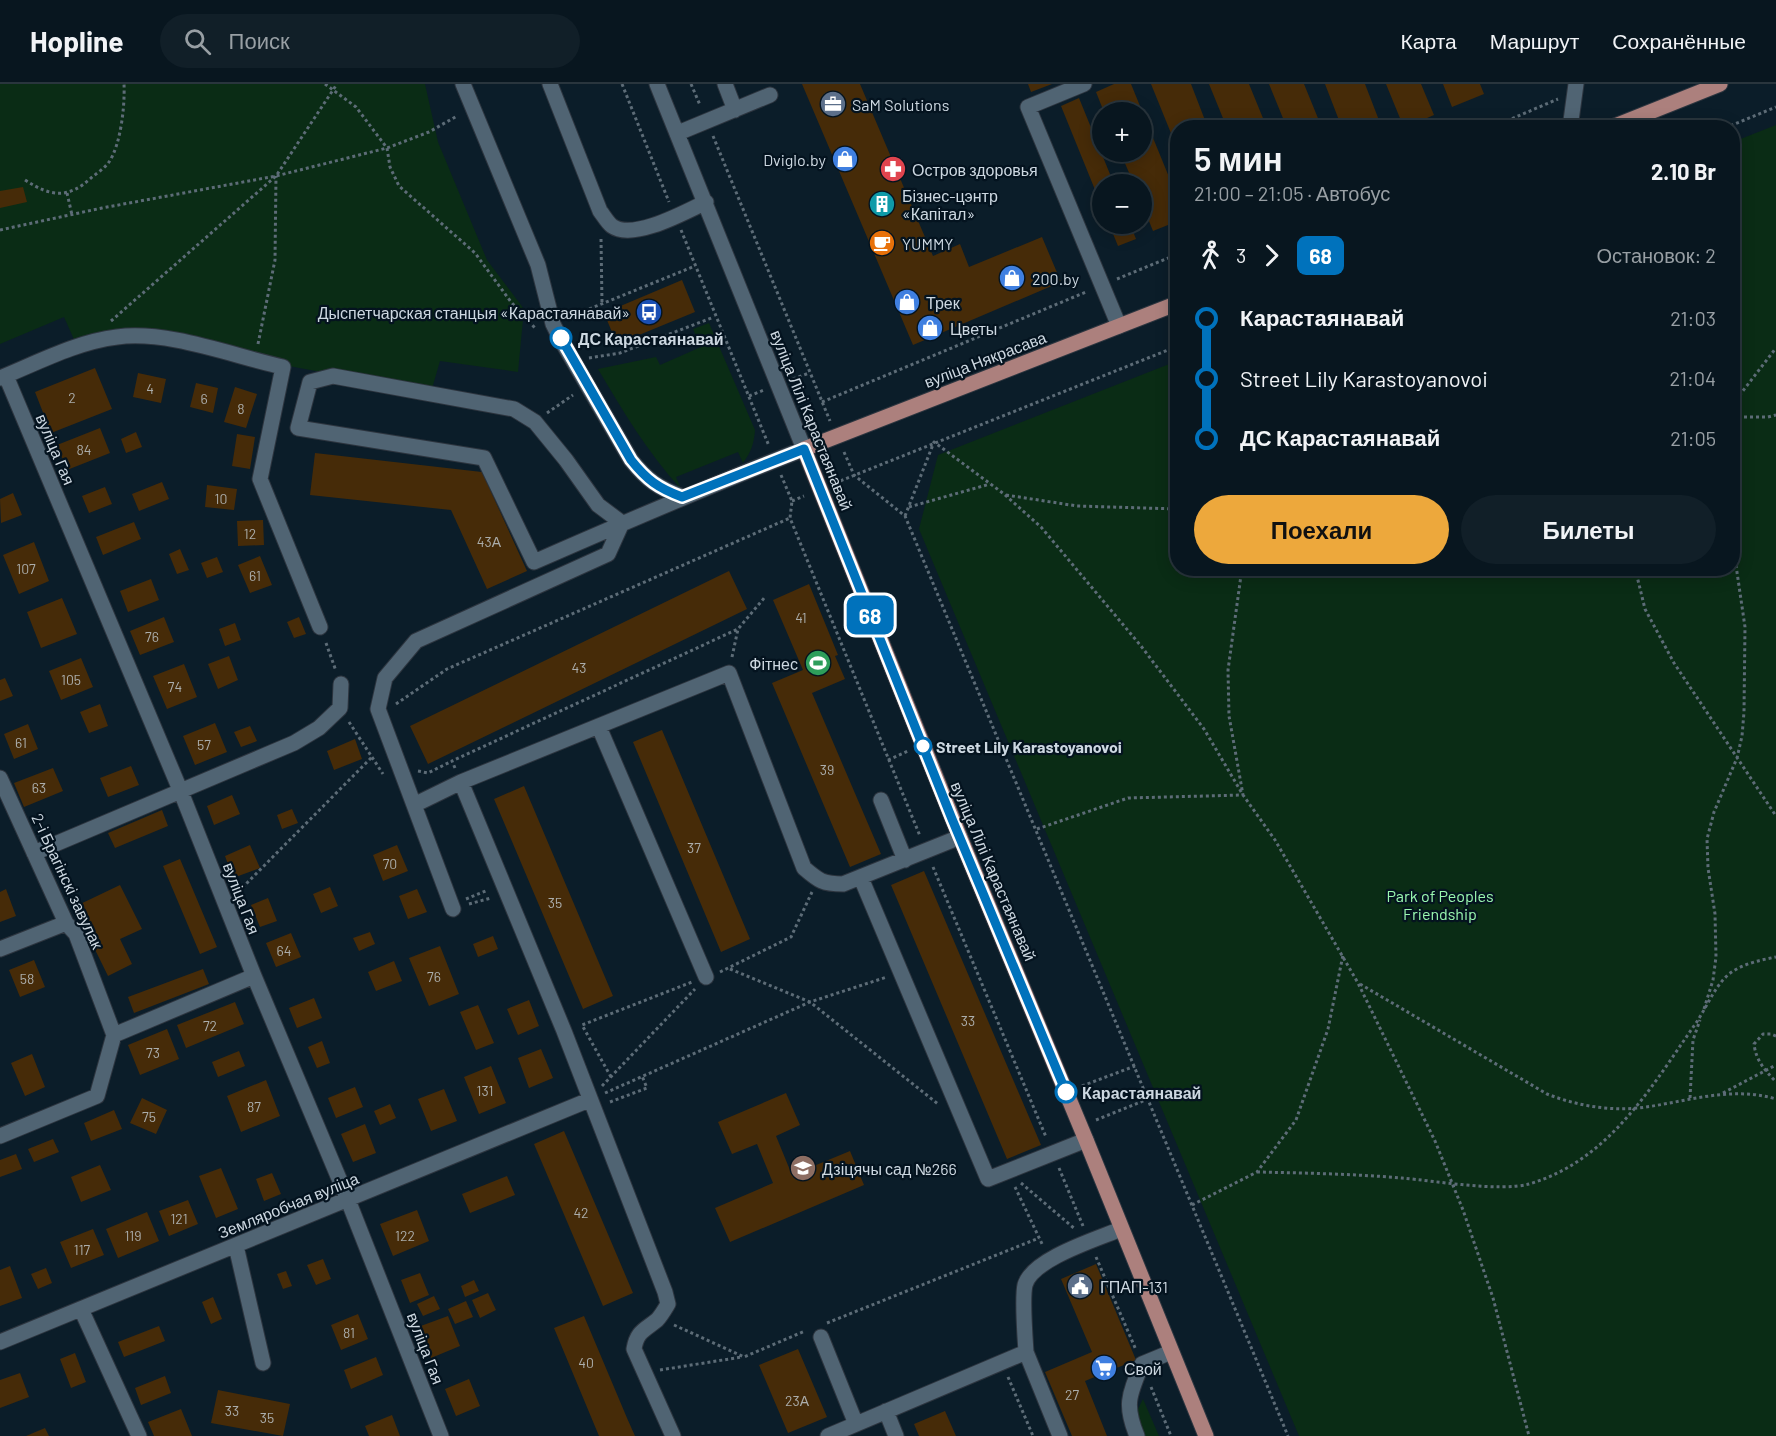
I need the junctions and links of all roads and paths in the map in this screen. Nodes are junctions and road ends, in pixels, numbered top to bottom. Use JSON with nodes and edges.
{"nodes":[{"id":1,"x":124,"y":84,"type":"edge"},
{"id":2,"x":325,"y":84,"type":"edge"},
{"id":3,"x":337,"y":84,"type":"edge"},
{"id":4,"x":463,"y":84,"type":"edge"},
{"id":5,"x":550,"y":84,"type":"edge"},
{"id":6,"x":622,"y":84,"type":"edge"},
{"id":7,"x":657,"y":84,"type":"edge"},
{"id":8,"x":691,"y":84,"type":"edge"},
{"id":9,"x":724,"y":84,"type":"edge"},
{"id":10,"x":1084,"y":84,"type":"edge"},
{"id":11,"x":1720,"y":84,"type":"edge"},
{"id":12,"x":1576,"y":88,"type":"edge"},
{"id":13,"x":333,"y":90,"type":"junction"},
{"id":14,"x":770,"y":95,"type":"dead end"},
{"id":15,"x":1776,"y":107,"type":"edge"},
{"id":16,"x":472,"y":109,"type":"junction"},
{"id":17,"x":735,"y":110,"type":"junction"},
{"id":18,"x":1510,"y":119,"type":"edge"},
{"id":19,"x":1571,"y":120,"type":"edge"},
{"id":20,"x":1630,"y":120,"type":"edge"},
{"id":21,"x":707,"y":121,"type":"junction"},
{"id":22,"x":1740,"y":122,"type":"edge"},
{"id":23,"x":678,"y":133,"type":"junction"},
{"id":24,"x":387,"y":148,"type":"junction"},
{"id":25,"x":276,"y":176,"type":"junction"},
{"id":26,"x":25,"y":180,"type":"dead end"},
{"id":27,"x":67,"y":192,"type":"junction"},
{"id":28,"x":706,"y":202,"type":"junction"},
{"id":29,"x":600,"y":211,"type":"junction"},
{"id":30,"x":72,"y":215,"type":"junction"},
{"id":31,"x":675,"y":216,"type":"junction"},
{"id":32,"x":0,"y":230,"type":"edge"},
{"id":33,"x":1170,"y":257,"type":"edge"},
{"id":34,"x":695,"y":266,"type":"junction"},
{"id":35,"x":1102,"y":285,"type":"junction"},
{"id":36,"x":602,"y":303,"type":"junction"},
{"id":37,"x":1170,"y":306,"type":"edge"},
{"id":38,"x":714,"y":317,"type":"junction"},
{"id":39,"x":110,"y":321,"type":"dead end"},
{"id":40,"x":553,"y":324,"type":"junction"},
{"id":41,"x":1119,"y":326,"type":"junction"},
{"id":42,"x":1776,"y":348,"type":"edge"},
{"id":43,"x":1170,"y":349,"type":"edge"},
{"id":44,"x":254,"y":360,"type":"junction"},
{"id":45,"x":573,"y":361,"type":"junction"},
{"id":46,"x":3,"y":377,"type":"edge"},
{"id":47,"x":573,"y":395,"type":"dead end"},
{"id":48,"x":1740,"y":395,"type":"edge"},
{"id":49,"x":749,"y":396,"type":"dead end"},
{"id":50,"x":1776,"y":415,"type":"edge"},
{"id":51,"x":1740,"y":417,"type":"edge"},
{"id":52,"x":535,"y":422,"type":"junction"},
{"id":53,"x":934,"y":442,"type":"junction"},
{"id":54,"x":804,"y":449,"type":"junction"},
{"id":55,"x":990,"y":484,"type":"junction"},
{"id":56,"x":1004,"y":494,"type":"junction"},
{"id":57,"x":682,"y":497,"type":"junction"},
{"id":58,"x":909,"y":507,"type":"junction"},
{"id":59,"x":1170,"y":509,"type":"edge"},
{"id":60,"x":905,"y":516,"type":"junction"},
{"id":61,"x":622,"y":524,"type":"junction"},
{"id":62,"x":1241,"y":576,"type":"edge"},
{"id":63,"x":1637,"y":576,"type":"edge"},
{"id":64,"x":1738,"y":576,"type":"edge"},
{"id":65,"x":765,"y":597,"type":"dead end"},
{"id":66,"x":320,"y":627,"type":"joint"},
{"id":67,"x":738,"y":629,"type":"junction"},
{"id":68,"x":729,"y":673,"type":"junction"},
{"id":69,"x":340,"y":684,"type":"joint"},
{"id":70,"x":388,"y":709,"type":"dead end"},
{"id":71,"x":599,"y":727,"type":"junction"},
{"id":72,"x":922,"y":745,"type":"junction"},
{"id":73,"x":372,"y":757,"type":"dead end"},
{"id":74,"x":1737,"y":758,"type":"junction"},
{"id":75,"x":888,"y":760,"type":"junction"},
{"id":76,"x":452,"y":761,"type":"junction"},
{"id":77,"x":413,"y":767,"type":"dead end"},
{"id":78,"x":0,"y":778,"type":"edge"},
{"id":79,"x":461,"y":782,"type":"junction"},
{"id":80,"x":181,"y":792,"type":"junction"},
{"id":81,"x":1243,"y":795,"type":"junction"},
{"id":82,"x":881,"y":800,"type":"dead end"},
{"id":83,"x":414,"y":805,"type":"junction"},
{"id":84,"x":1776,"y":816,"type":"edge"},
{"id":85,"x":1037,"y":829,"type":"junction"},
{"id":86,"x":960,"y":837,"type":"junction"},
{"id":87,"x":926,"y":851,"type":"junction"},
{"id":88,"x":34,"y":853,"type":"junction"},
{"id":89,"x":905,"y":860,"type":"junction"},
{"id":90,"x":861,"y":878,"type":"junction"},
{"id":91,"x":487,"y":890,"type":"dead end"},
{"id":92,"x":507,"y":894,"type":"junction"},
{"id":93,"x":235,"y":895,"type":"dead end"},
{"id":94,"x":452,"y":907,"type":"junction"},
{"id":95,"x":66,"y":923,"type":"junction"},
{"id":96,"x":0,"y":949,"type":"edge"},
{"id":97,"x":1343,"y":955,"type":"junction"},
{"id":98,"x":1776,"y":957,"type":"edge"},
{"id":99,"x":730,"y":969,"type":"dead end"},
{"id":100,"x":902,"y":972,"type":"junction"},
{"id":101,"x":254,"y":976,"type":"junction"},
{"id":102,"x":706,"y":977,"type":"joint"},
{"id":103,"x":1359,"y":983,"type":"junction"},
{"id":104,"x":810,"y":1002,"type":"junction"},
{"id":105,"x":1702,"y":1014,"type":"junction"},
{"id":106,"x":582,"y":1025,"type":"dead end"},
{"id":107,"x":114,"y":1035,"type":"junction"},
{"id":108,"x":1776,"y":1036,"type":"edge"},
{"id":109,"x":1776,"y":1065,"type":"edge"},
{"id":110,"x":1135,"y":1066,"type":"junction"},
{"id":111,"x":1766,"y":1071,"type":"junction"},
{"id":112,"x":642,"y":1076,"type":"junction"},
{"id":113,"x":611,"y":1077,"type":"junction"},
{"id":114,"x":1776,"y":1082,"type":"edge"},
{"id":115,"x":1066,"y":1092,"type":"junction"},
{"id":116,"x":1721,"y":1094,"type":"junction"},
{"id":117,"x":1689,"y":1098,"type":"junction"},
{"id":118,"x":1148,"y":1099,"type":"junction"},
{"id":119,"x":1776,"y":1099,"type":"edge"},
{"id":120,"x":591,"y":1104,"type":"junction"},
{"id":121,"x":1637,"y":1108,"type":"junction"},
{"id":122,"x":965,"y":1125,"type":"junction"},
{"id":123,"x":1083,"y":1133,"type":"junction"},
{"id":124,"x":0,"y":1136,"type":"edge"},
{"id":125,"x":1053,"y":1153,"type":"junction"},
{"id":126,"x":1007,"y":1172,"type":"junction"},
{"id":127,"x":1257,"y":1172,"type":"junction"},
{"id":128,"x":1452,"y":1182,"type":"junction"},
{"id":129,"x":348,"y":1200,"type":"junction"},
{"id":130,"x":1192,"y":1205,"type":"junction"},
{"id":131,"x":1121,"y":1229,"type":"junction"},
{"id":132,"x":1039,"y":1238,"type":"junction"},
{"id":133,"x":1090,"y":1242,"type":"junction"},
{"id":134,"x":236,"y":1246,"type":"junction"},
{"id":135,"x":1049,"y":1260,"type":"junction"},
{"id":136,"x":81,"y":1309,"type":"junction"},
{"id":137,"x":658,"y":1319,"type":"junction"},
{"id":138,"x":819,"y":1332,"type":"junction"},
{"id":139,"x":0,"y":1342,"type":"edge"},
{"id":140,"x":1026,"y":1352,"type":"junction"},
{"id":141,"x":1171,"y":1352,"type":"junction"},
{"id":142,"x":744,"y":1357,"type":"junction"},
{"id":143,"x":1001,"y":1362,"type":"junction"},
{"id":144,"x":263,"y":1363,"type":"dead end"},
{"id":145,"x":1142,"y":1364,"type":"junction"},
{"id":146,"x":645,"y":1373,"type":"junction"},
{"id":147,"x":886,"y":1411,"type":"junction"},
{"id":148,"x":856,"y":1424,"type":"junction"},
{"id":149,"x":140,"y":1436,"type":"edge"},
{"id":150,"x":441,"y":1436,"type":"edge"},
{"id":151,"x":673,"y":1436,"type":"edge"},
{"id":152,"x":828,"y":1436,"type":"edge"},
{"id":153,"x":896,"y":1436,"type":"edge"},
{"id":154,"x":1033,"y":1436,"type":"edge"},
{"id":155,"x":1060,"y":1436,"type":"edge"},
{"id":156,"x":1137,"y":1436,"type":"edge"},
{"id":157,"x":1171,"y":1436,"type":"edge"},
{"id":158,"x":1206,"y":1436,"type":"edge"},
{"id":159,"x":1288,"y":1436,"type":"edge"},
{"id":160,"x":1529,"y":1436,"type":"edge"}],
"edges":[{"from":1,"to":27,"type":"path"},
{"from":2,"to":13,"type":"path"},
{"from":3,"to":13,"type":"path"},
{"from":4,"to":16,"type":"street"},
{"from":5,"to":29,"type":"street"},
{"from":6,"to":31,"type":"path"},
{"from":7,"to":23,"type":"street","name":"вуліца Лілі Карастаянавай"},
{"from":8,"to":21,"type":"path"},
{"from":9,"to":17,"type":"street"},
{"from":10,"to":35,"type":"street"},
{"from":11,"to":20,"type":"main road"},
{"from":12,"to":18,"type":"path"},
{"from":12,"to":19,"type":"street"},
{"from":13,"to":24,"type":"path"},
{"from":13,"to":25,"type":"path"},
{"from":14,"to":17,"type":"street"},
{"from":15,"to":22,"type":"path"},
{"from":16,"to":24,"type":"path"},
{"from":16,"to":40,"type":"street"},
{"from":17,"to":21,"type":"street"},
{"from":21,"to":23,"type":"street"},
{"from":21,"to":35,"type":"path"},
{"from":23,"to":28,"type":"street","name":"вуліца Лілі Карастаянавай"},
{"from":24,"to":25,"type":"path"},
{"from":24,"to":40,"type":"path"},
{"from":25,"to":30,"type":"path"},
{"from":25,"to":39,"type":"path"},
{"from":25,"to":44,"type":"path"},
{"from":26,"to":27,"type":"path"},
{"from":27,"to":30,"type":"path"},
{"from":28,"to":31,"type":"street"},
{"from":28,"to":54,"type":"street","name":"вуліца Лілі Карастаянавай"},
{"from":29,"to":31,"type":"street"},
{"from":29,"to":36,"type":"path"},
{"from":30,"to":32,"type":"path"},
{"from":31,"to":34,"type":"path"},
{"from":33,"to":35,"type":"path"},
{"from":34,"to":36,"type":"path"},
{"from":34,"to":38,"type":"path"},
{"from":35,"to":41,"type":"street"},
{"from":36,"to":40,"type":"path"},
{"from":37,"to":41,"type":"main road","name":"вуліца Някрасава"},
{"from":38,"to":45,"type":"path"},
{"from":38,"to":49,"type":"path"},
{"from":40,"to":45,"type":"street"},
{"from":41,"to":54,"type":"main road","name":"вуліца Някрасава"},
{"from":42,"to":48,"type":"path"},
{"from":43,"to":53,"type":"path"},
{"from":44,"to":46,"type":"street"},
{"from":44,"to":66,"type":"street"},
{"from":45,"to":57,"type":"street"},
{"from":46,"to":80,"type":"street","name":"вуліца Гая"},
{"from":47,"to":52,"type":"path"},
{"from":50,"to":51,"type":"path"},
{"from":52,"to":61,"type":"street"},
{"from":52,"to":61,"type":"street"},
{"from":53,"to":55,"type":"path"},
{"from":53,"to":58,"type":"path"},
{"from":53,"to":60,"type":"path"},
{"from":54,"to":57,"type":"street"},
{"from":54,"to":72,"type":"main road","name":"вуліца Лілі Карастаянавай"},
{"from":55,"to":56,"type":"path"},
{"from":55,"to":58,"type":"path"},
{"from":56,"to":59,"type":"path"},
{"from":56,"to":81,"type":"path"},
{"from":57,"to":61,"type":"street"},
{"from":58,"to":60,"type":"path"},
{"from":60,"to":85,"type":"path"},
{"from":61,"to":83,"type":"street"},
{"from":62,"to":81,"type":"path"},
{"from":63,"to":74,"type":"path"},
{"from":64,"to":74,"type":"path"},
{"from":65,"to":67,"type":"path"},
{"from":66,"to":69,"type":"path"},
{"from":67,"to":68,"type":"path"},
{"from":67,"to":76,"type":"path"},
{"from":68,"to":71,"type":"street"},
{"from":68,"to":90,"type":"street"},
{"from":69,"to":80,"type":"street"},
{"from":70,"to":75,"type":"path"},
{"from":71,"to":79,"type":"street"},
{"from":71,"to":102,"type":"street"},
{"from":72,"to":75,"type":"path"},
{"from":72,"to":86,"type":"main road","name":"вуліца Лілі Карастаянавай"},
{"from":73,"to":93,"type":"path"},
{"from":74,"to":84,"type":"path"},
{"from":74,"to":105,"type":"path"},
{"from":75,"to":87,"type":"path"},
{"from":76,"to":77,"type":"path"},
{"from":76,"to":79,"type":"path"},
{"from":78,"to":88,"type":"street","name":"2-і Брагінскі завулак"},
{"from":79,"to":83,"type":"street"},
{"from":79,"to":92,"type":"street"},
{"from":80,"to":88,"type":"street"},
{"from":80,"to":101,"type":"street","name":"вуліца Гая"},
{"from":81,"to":85,"type":"path"},
{"from":81,"to":97,"type":"path"},
{"from":82,"to":89,"type":"street"},
{"from":83,"to":94,"type":"street"},
{"from":85,"to":110,"type":"path"},
{"from":86,"to":87,"type":"street"},
{"from":86,"to":115,"type":"main road","name":"вуліца Лілі Карастаянавай"},
{"from":87,"to":89,"type":"street"},
{"from":87,"to":125,"type":"path"},
{"from":88,"to":95,"type":"street","name":"2-і Брагінскі завулак"},
{"from":89,"to":90,"type":"street"},
{"from":90,"to":100,"type":"street"},
{"from":91,"to":94,"type":"path"},
{"from":92,"to":94,"type":"path"},
{"from":92,"to":120,"type":"street"},
{"from":95,"to":96,"type":"street"},
{"from":95,"to":107,"type":"street","name":"2-і Брагінскі завулак"},
{"from":97,"to":103,"type":"path"},
{"from":97,"to":127,"type":"path"},
{"from":98,"to":105,"type":"path"},
{"from":99,"to":104,"type":"path"},
{"from":100,"to":104,"type":"path"},
{"from":100,"to":122,"type":"street"},
{"from":101,"to":107,"type":"street"},
{"from":101,"to":129,"type":"street","name":"вуліца Гая"},
{"from":102,"to":113,"type":"path"},
{"from":103,"to":121,"type":"path"},
{"from":103,"to":128,"type":"path"},
{"from":104,"to":112,"type":"path"},
{"from":104,"to":122,"type":"path"},
{"from":105,"to":117,"type":"path"},
{"from":105,"to":121,"type":"path"},
{"from":106,"to":113,"type":"path"},
{"from":107,"to":124,"type":"street"},
{"from":108,"to":111,"type":"path"},
{"from":109,"to":111,"type":"path"},
{"from":110,"to":115,"type":"path"},
{"from":110,"to":118,"type":"path"},
{"from":111,"to":114,"type":"path"},
{"from":111,"to":116,"type":"path"},
{"from":112,"to":120,"type":"path"},
{"from":112,"to":120,"type":"path"},
{"from":113,"to":120,"type":"path"},
{"from":115,"to":123,"type":"main road","name":"вуліца Лілі Карастаянавай"},
{"from":116,"to":117,"type":"path"},
{"from":116,"to":119,"type":"path"},
{"from":117,"to":121,"type":"path"},
{"from":118,"to":123,"type":"path"},
{"from":118,"to":130,"type":"path"},
{"from":120,"to":129,"type":"street","name":"Земляробчая вуліца"},
{"from":120,"to":137,"type":"street"},
{"from":121,"to":128,"type":"path"},
{"from":122,"to":126,"type":"street"},
{"from":123,"to":125,"type":"street"},
{"from":123,"to":131,"type":"main road","name":"вуліца Лілі Карастаянавай"},
{"from":125,"to":126,"type":"street"},
{"from":125,"to":133,"type":"path"},
{"from":126,"to":132,"type":"path"},
{"from":126,"to":133,"type":"path"},
{"from":127,"to":128,"type":"path"},
{"from":127,"to":130,"type":"path"},
{"from":128,"to":160,"type":"path"},
{"from":129,"to":134,"type":"street","name":"Земляробчая вуліца"},
{"from":129,"to":150,"type":"street","name":"вуліца Гая"},
{"from":130,"to":159,"type":"path"},
{"from":131,"to":133,"type":"street"},
{"from":131,"to":141,"type":"main road","name":"вуліца Лілі Карастаянавай"},
{"from":132,"to":135,"type":"path"},
{"from":132,"to":138,"type":"path"},
{"from":133,"to":135,"type":"street"},
{"from":133,"to":145,"type":"path"},
{"from":134,"to":136,"type":"street","name":"Земляробчая вуліца"},
{"from":134,"to":144,"type":"street"},
{"from":135,"to":140,"type":"street"},
{"from":136,"to":139,"type":"street","name":"Земляробчая вуліца"},
{"from":136,"to":149,"type":"street"},
{"from":137,"to":142,"type":"path"},
{"from":137,"to":146,"type":"street"},
{"from":138,"to":142,"type":"path"},
{"from":138,"to":148,"type":"street"},
{"from":140,"to":143,"type":"street"},
{"from":140,"to":155,"type":"street"},
{"from":141,"to":145,"type":"street"},
{"from":141,"to":158,"type":"main road","name":"вуліца Лілі Карастаянавай"},
{"from":142,"to":146,"type":"path"},
{"from":143,"to":147,"type":"street"},
{"from":143,"to":154,"type":"path"},
{"from":145,"to":156,"type":"street"},
{"from":145,"to":157,"type":"path"},
{"from":146,"to":151,"type":"street"},
{"from":147,"to":148,"type":"street"},
{"from":147,"to":153,"type":"street"},
{"from":148,"to":152,"type":"street"}]}
